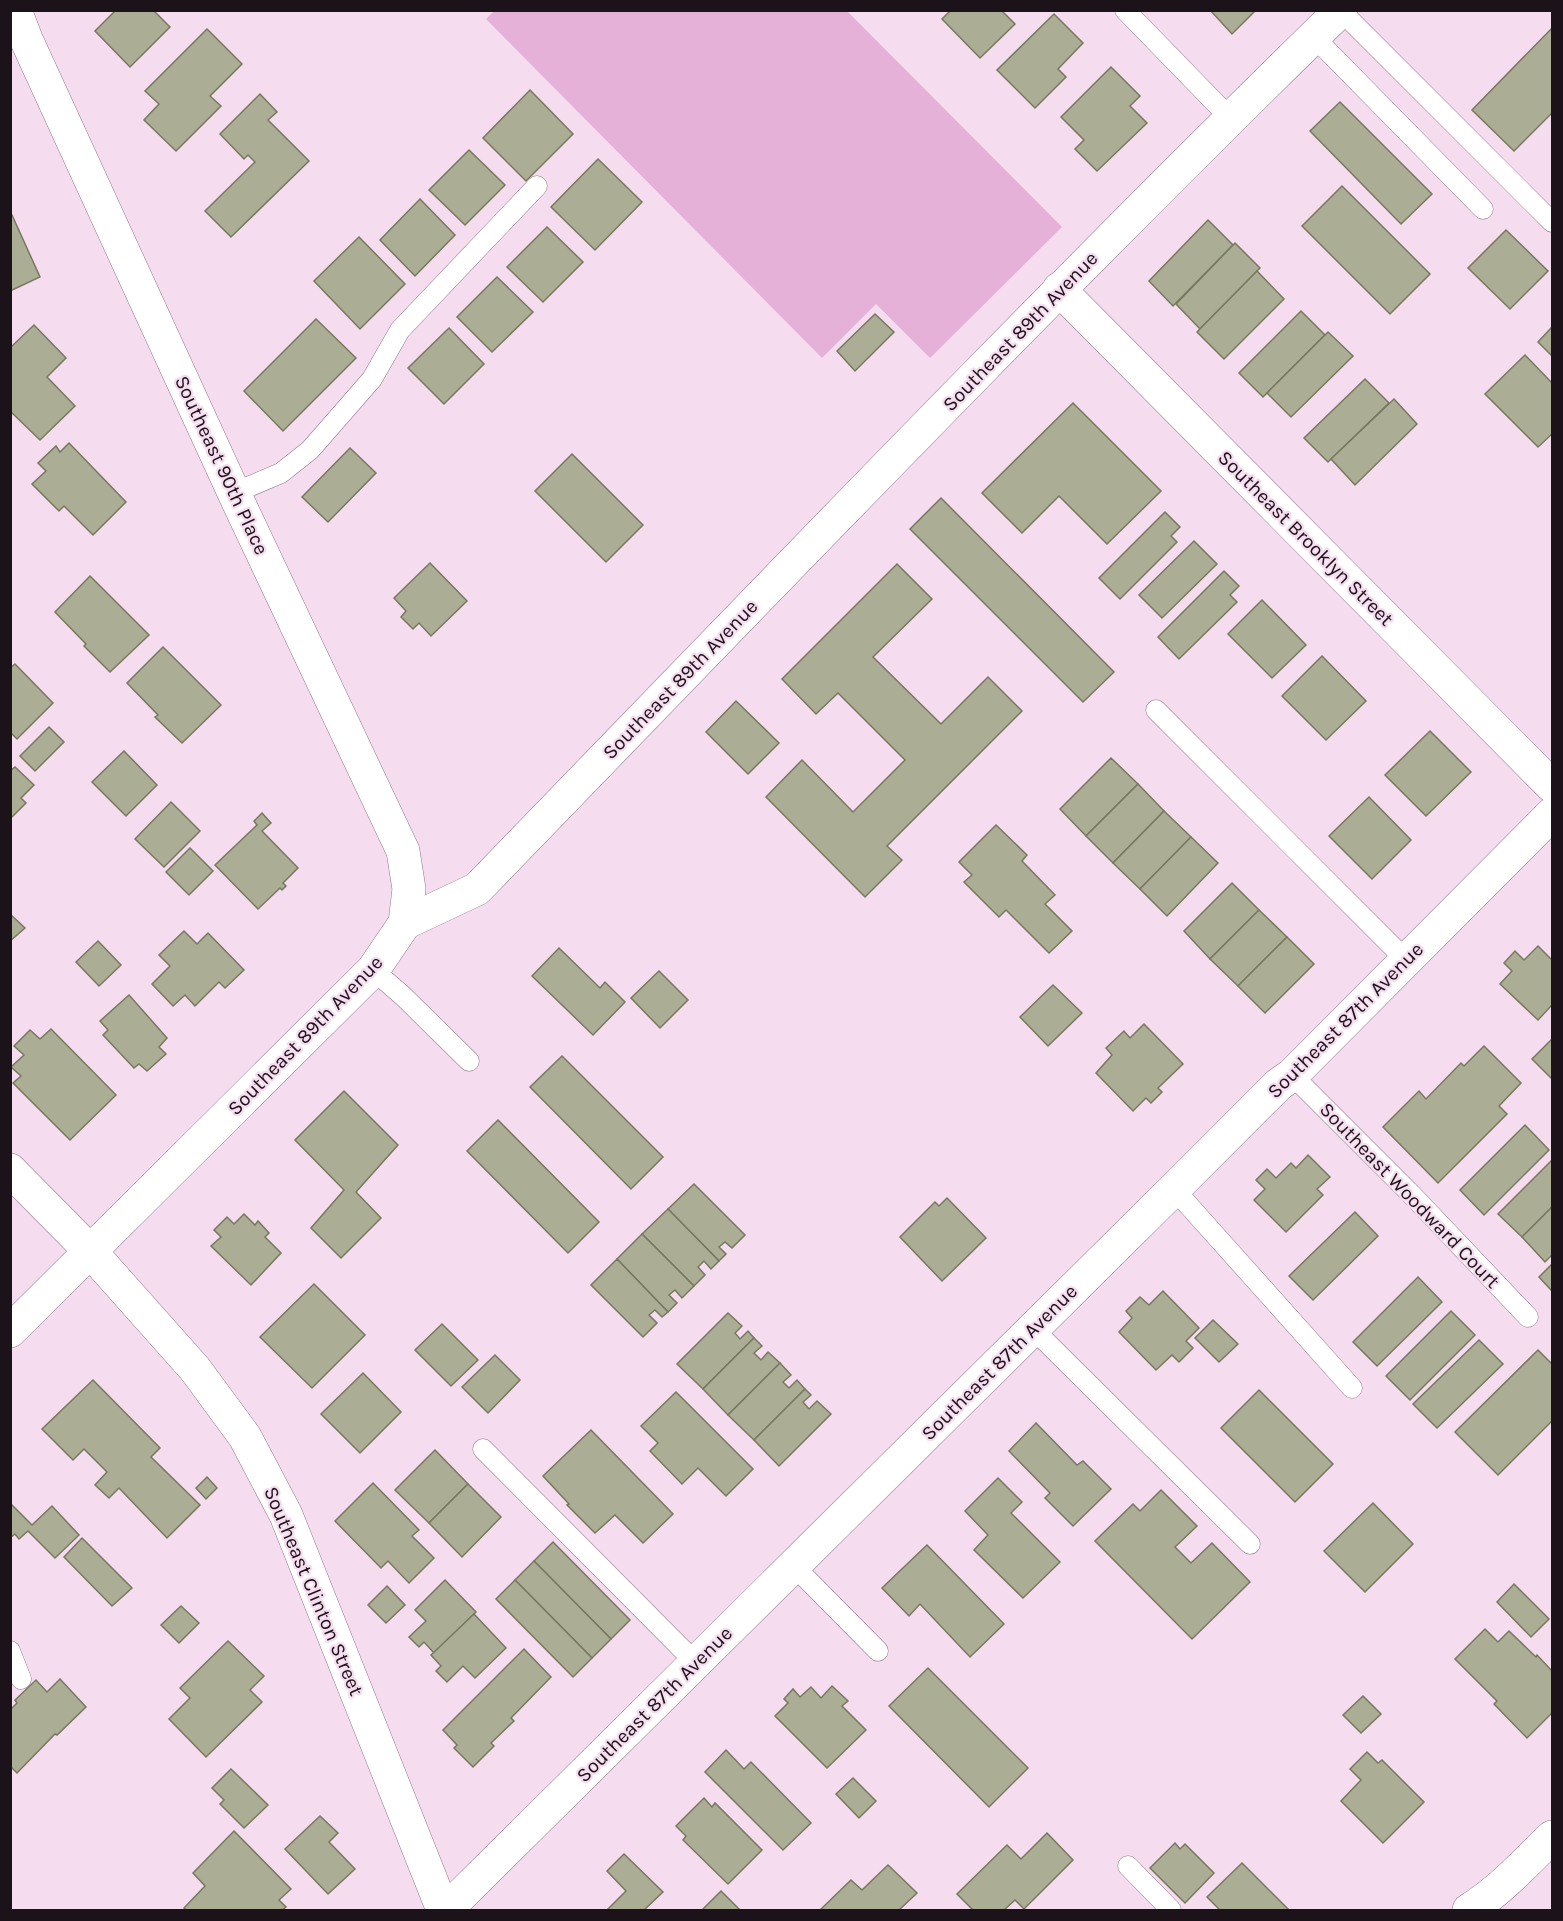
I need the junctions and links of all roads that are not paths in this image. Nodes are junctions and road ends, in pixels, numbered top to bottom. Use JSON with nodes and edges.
{"nodes":[{"id":1,"x":15,"y":10,"type":"edge"},
{"id":2,"x":1125,"y":10,"type":"edge"},
{"id":3,"x":1341,"y":11,"type":"edge"},
{"id":4,"x":1314,"y":37,"type":"junction"},
{"id":5,"x":1230,"y":118,"type":"junction"},
{"id":6,"x":537,"y":186,"type":"dead end"},
{"id":7,"x":1483,"y":209,"type":"dead end"},
{"id":8,"x":1552,"y":222,"type":"edge"},
{"id":9,"x":1059,"y":290,"type":"junction"},
{"id":10,"x":234,"y":493,"type":"junction"},
{"id":11,"x":1156,"y":710,"type":"dead end"},
{"id":12,"x":1552,"y":786,"type":"edge"},
{"id":13,"x":1552,"y":814,"type":"edge"},
{"id":14,"x":405,"y":923,"type":"junction"},
{"id":15,"x":1406,"y":960,"type":"junction"},
{"id":16,"x":373,"y":970,"type":"junction"},
{"id":17,"x":469,"y":1061,"type":"dead end"},
{"id":18,"x":1292,"y":1075,"type":"junction"},
{"id":19,"x":10,"y":1170,"type":"edge"},
{"id":20,"x":1174,"y":1188,"type":"junction"},
{"id":21,"x":90,"y":1251,"type":"junction"},
{"id":22,"x":1528,"y":1317,"type":"dead end"},
{"id":23,"x":1033,"y":1329,"type":"junction"},
{"id":24,"x":10,"y":1331,"type":"edge"},
{"id":25,"x":1352,"y":1388,"type":"dead end"},
{"id":26,"x":483,"y":1449,"type":"dead end"},
{"id":27,"x":1250,"y":1544,"type":"dead end"},
{"id":28,"x":794,"y":1566,"type":"junction"},
{"id":29,"x":10,"y":1651,"type":"edge"},
{"id":30,"x":878,"y":1651,"type":"dead end"},
{"id":31,"x":696,"y":1663,"type":"junction"},
{"id":32,"x":21,"y":1679,"type":"dead end"},
{"id":33,"x":1552,"y":1836,"type":"edge"},
{"id":34,"x":1128,"y":1866,"type":"dead end"},
{"id":35,"x":445,"y":1911,"type":"edge"},
{"id":36,"x":1171,"y":1911,"type":"edge"},
{"id":37,"x":1469,"y":1911,"type":"edge"}],
"edges":[{"from":1,"to":10,"type":"street","name":"Southeast 90th Place"},
{"from":2,"to":5,"type":"lane"},
{"from":3,"to":4,"type":"street","name":"Southeast 89th Avenue"},
{"from":3,"to":8,"type":"lane"},
{"from":4,"to":5,"type":"street","name":"Southeast 89th Avenue"},
{"from":4,"to":7,"type":"lane"},
{"from":5,"to":9,"type":"street","name":"Southeast 89th Avenue"},
{"from":6,"to":10,"type":"lane"},
{"from":9,"to":12,"type":"street","name":"Southeast Brooklyn Street"},
{"from":9,"to":14,"type":"street","name":"Southeast 89th Avenue"},
{"from":10,"to":14,"type":"street","name":"Southeast 90th Place"},
{"from":11,"to":15,"type":"lane"},
{"from":13,"to":15,"type":"street","name":"Southeast 87th Avenue"},
{"from":14,"to":16,"type":"street","name":"Southeast 89th Avenue"},
{"from":15,"to":18,"type":"street","name":"Southeast 87th Avenue"},
{"from":16,"to":17,"type":"lane"},
{"from":16,"to":21,"type":"street","name":"Southeast 89th Avenue"},
{"from":18,"to":20,"type":"street","name":"Southeast 87th Avenue"},
{"from":18,"to":22,"type":"lane","name":"Southeast Woodward Court"},
{"from":19,"to":21,"type":"street","name":"Southeast Clinton Street"},
{"from":20,"to":23,"type":"street","name":"Southeast 87th Avenue"},
{"from":20,"to":25,"type":"lane"},
{"from":21,"to":24,"type":"street","name":"Southeast 89th Avenue"},
{"from":21,"to":35,"type":"street","name":"Southeast Clinton Street"},
{"from":23,"to":27,"type":"lane"},
{"from":23,"to":28,"type":"street","name":"Southeast 87th Avenue"},
{"from":26,"to":31,"type":"lane"},
{"from":28,"to":30,"type":"lane"},
{"from":28,"to":31,"type":"street","name":"Southeast 87th Avenue"},
{"from":29,"to":32,"type":"lane"},
{"from":31,"to":35,"type":"street","name":"Southeast 87th Avenue"},
{"from":33,"to":37,"type":"street"},
{"from":34,"to":36,"type":"lane"}]}
